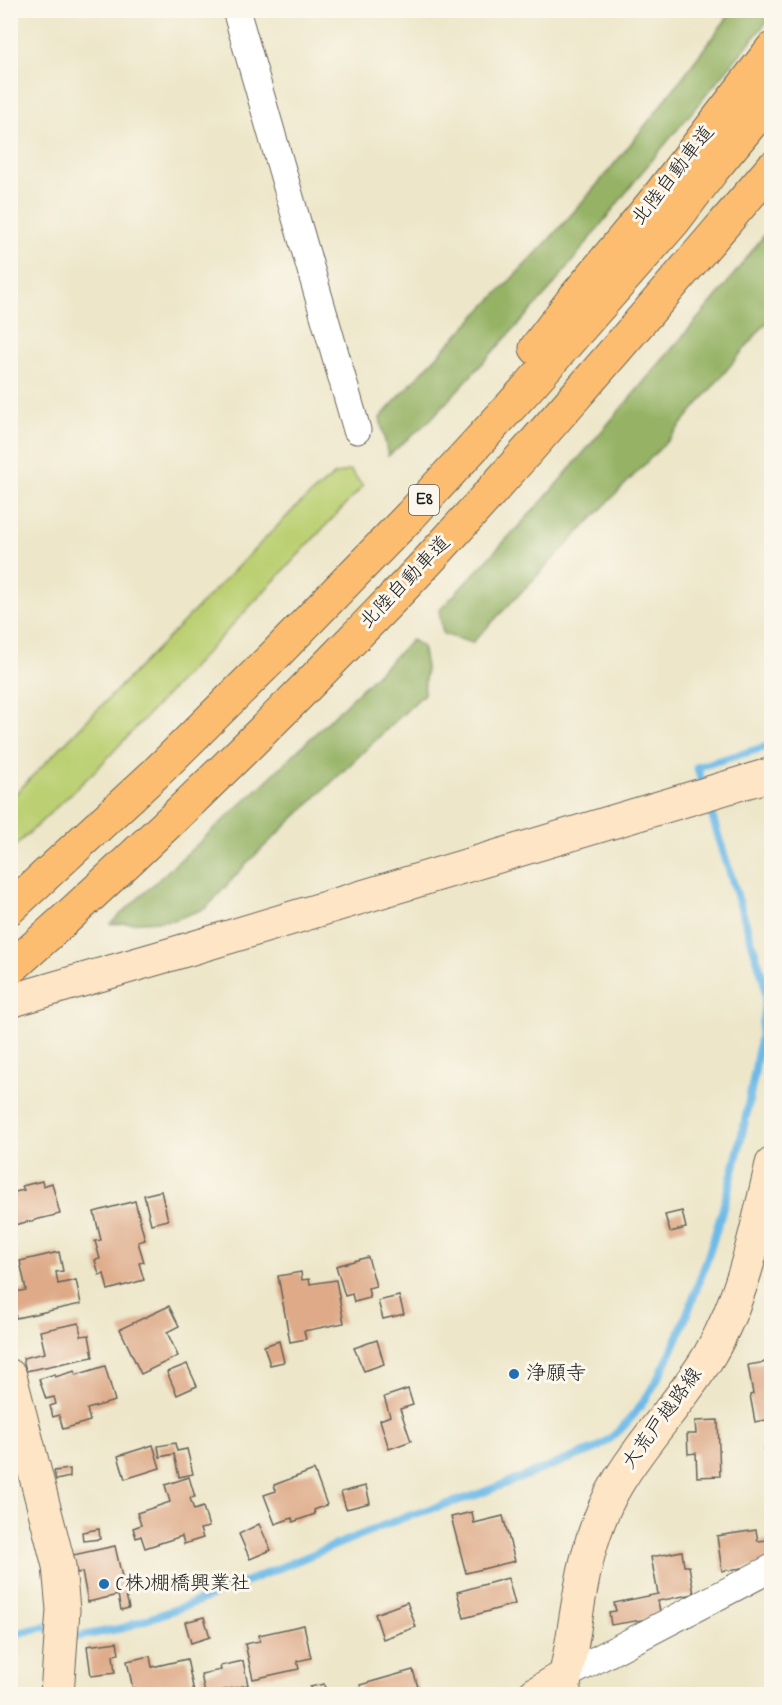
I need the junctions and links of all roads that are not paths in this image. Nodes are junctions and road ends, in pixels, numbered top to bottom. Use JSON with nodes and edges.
{"nodes":[{"id":1,"x":236,"y":10,"type":"edge"},
{"id":2,"x":771,"y":49,"type":"edge"},
{"id":3,"x":771,"y":98,"type":"edge"},
{"id":4,"x":771,"y":168,"type":"edge"},
{"id":5,"x":357,"y":430,"type":"dead end"},
{"id":6,"x":272,"y":658,"type":"junction"},
{"id":7,"x":771,"y":774,"type":"edge"},
{"id":8,"x":10,"y":908,"type":"edge"},
{"id":9,"x":10,"y":969,"type":"edge"},
{"id":10,"x":10,"y":1001,"type":"edge"},
{"id":11,"x":771,"y":1164,"type":"edge"},
{"id":12,"x":10,"y":1376,"type":"edge"},
{"id":13,"x":771,"y":1568,"type":"edge"},
{"id":14,"x":564,"y":1685,"type":"edge"},
{"id":15,"x":57,"y":1695,"type":"edge"},
{"id":16,"x":535,"y":1695,"type":"edge"}],
"edges":[{"from":1,"to":5,"type":"street"},
{"from":2,"to":6,"type":"highway","name":"北陸自動車道","number":"E8"},
{"from":3,"to":6,"type":"highway","name":"北陸自動車道","number":"E8"},
{"from":4,"to":9,"type":"highway","name":"北陸自動車道","number":"E8"},
{"from":6,"to":8,"type":"highway","name":"北陸自動車道","number":"E8"},
{"from":7,"to":10,"type":"main road"},
{"from":11,"to":14,"type":"main road","name":"大荒戸越路線"},
{"from":12,"to":15,"type":"main road"},
{"from":13,"to":14,"type":"street"},
{"from":14,"to":16,"type":"main road"}]}
